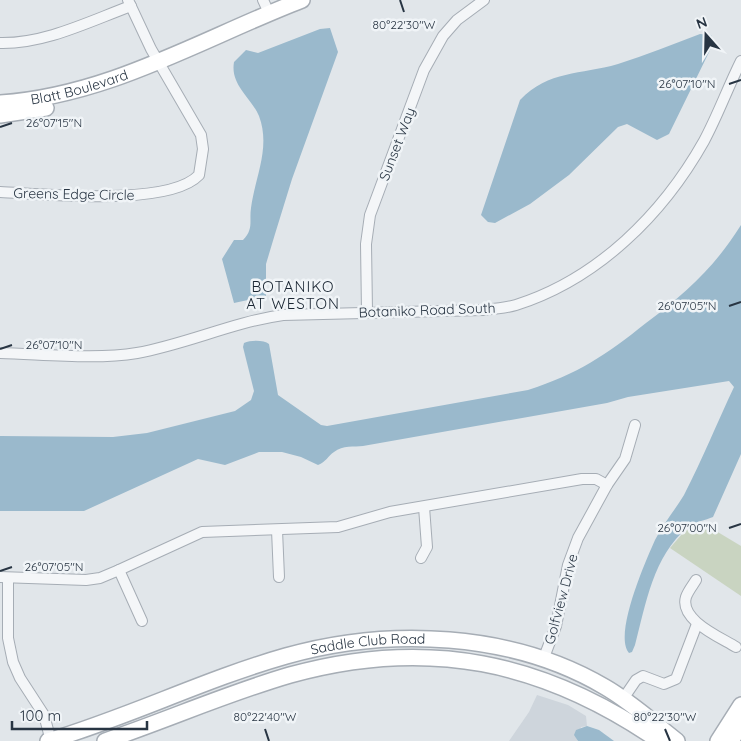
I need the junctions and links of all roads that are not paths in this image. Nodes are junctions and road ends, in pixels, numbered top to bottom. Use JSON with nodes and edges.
{"nodes":[{"id":1,"x":302,"y":0,"type":"edge"},
{"id":2,"x":484,"y":0,"type":"edge"},
{"id":3,"x":130,"y":3,"type":"edge"},
{"id":4,"x":266,"y":6,"type":"edge"},
{"id":5,"x":0,"y":44,"type":"edge"},
{"id":6,"x":741,"y":61,"type":"edge"},
{"id":7,"x":158,"y":63,"type":"junction"},
{"id":8,"x":0,"y":103,"type":"edge"},
{"id":9,"x":0,"y":115,"type":"edge"},
{"id":10,"x":0,"y":192,"type":"edge"},
{"id":11,"x":367,"y":312,"type":"junction"},
{"id":12,"x":0,"y":353,"type":"edge"},
{"id":13,"x":635,"y":425,"type":"dead end"},
{"id":14,"x":607,"y":485,"type":"junction"},
{"id":15,"x":424,"y":507,"type":"junction"},
{"id":16,"x":277,"y":530,"type":"junction"},
{"id":17,"x":421,"y":558,"type":"dead end"},
{"id":18,"x":119,"y":570,"type":"junction"},
{"id":19,"x":279,"y":577,"type":"dead end"},
{"id":20,"x":4,"y":578,"type":"edge"},
{"id":21,"x":696,"y":580,"type":"dead end"},
{"id":22,"x":142,"y":621,"type":"dead end"},
{"id":23,"x":697,"y":624,"type":"junction"},
{"id":24,"x":736,"y":647,"type":"dead end"},
{"id":25,"x":543,"y":660,"type":"junction"},
{"id":26,"x":541,"y":678,"type":"junction"},
{"id":27,"x":623,"y":699,"type":"junction"},
{"id":28,"x":741,"y":705,"type":"edge"},
{"id":29,"x":741,"y":726,"type":"edge"},
{"id":30,"x":50,"y":741,"type":"edge"},
{"id":31,"x":105,"y":741,"type":"edge"},
{"id":32,"x":659,"y":741,"type":"edge"},
{"id":33,"x":677,"y":741,"type":"edge"},
{"id":34,"x":718,"y":741,"type":"edge"},
{"id":35,"x":730,"y":741,"type":"edge"}],
"edges":[{"from":1,"to":4,"type":"street","name":"Blatt Boulevard"},
{"from":2,"to":11,"type":"street","name":"Sunset Way"},
{"from":3,"to":5,"type":"street"},
{"from":3,"to":7,"type":"street","name":"Greens Edge Circle"},
{"from":4,"to":7,"type":"street","name":"Blatt Boulevard"},
{"from":6,"to":11,"type":"street","name":"Botaniko Road South"},
{"from":7,"to":8,"type":"street","name":"Blatt Boulevard"},
{"from":7,"to":9,"type":"street","name":"Blatt Boulevard"},
{"from":7,"to":10,"type":"street","name":"Greens Edge Circle"},
{"from":11,"to":12,"type":"street","name":"Botaniko Road South"},
{"from":13,"to":14,"type":"street","name":"Golfview Drive"},
{"from":14,"to":15,"type":"street"},
{"from":14,"to":25,"type":"street","name":"Golfview Drive"},
{"from":15,"to":16,"type":"street"},
{"from":15,"to":17,"type":"street"},
{"from":16,"to":18,"type":"street"},
{"from":16,"to":19,"type":"street"},
{"from":18,"to":20,"type":"street"},
{"from":18,"to":22,"type":"street"},
{"from":20,"to":30,"type":"street"},
{"from":21,"to":23,"type":"street"},
{"from":23,"to":24,"type":"street"},
{"from":23,"to":27,"type":"street"},
{"from":25,"to":26,"type":"street"},
{"from":25,"to":27,"type":"street","name":"Saddle Club Road"},
{"from":25,"to":30,"type":"street","name":"Saddle Club Road"},
{"from":26,"to":31,"type":"street","name":"Saddle Club Road"},
{"from":26,"to":32,"type":"street","name":"Saddle Club Road"},
{"from":27,"to":33,"type":"street","name":"Saddle Club Road"},
{"from":28,"to":34,"type":"street"},
{"from":29,"to":35,"type":"street"}]}
